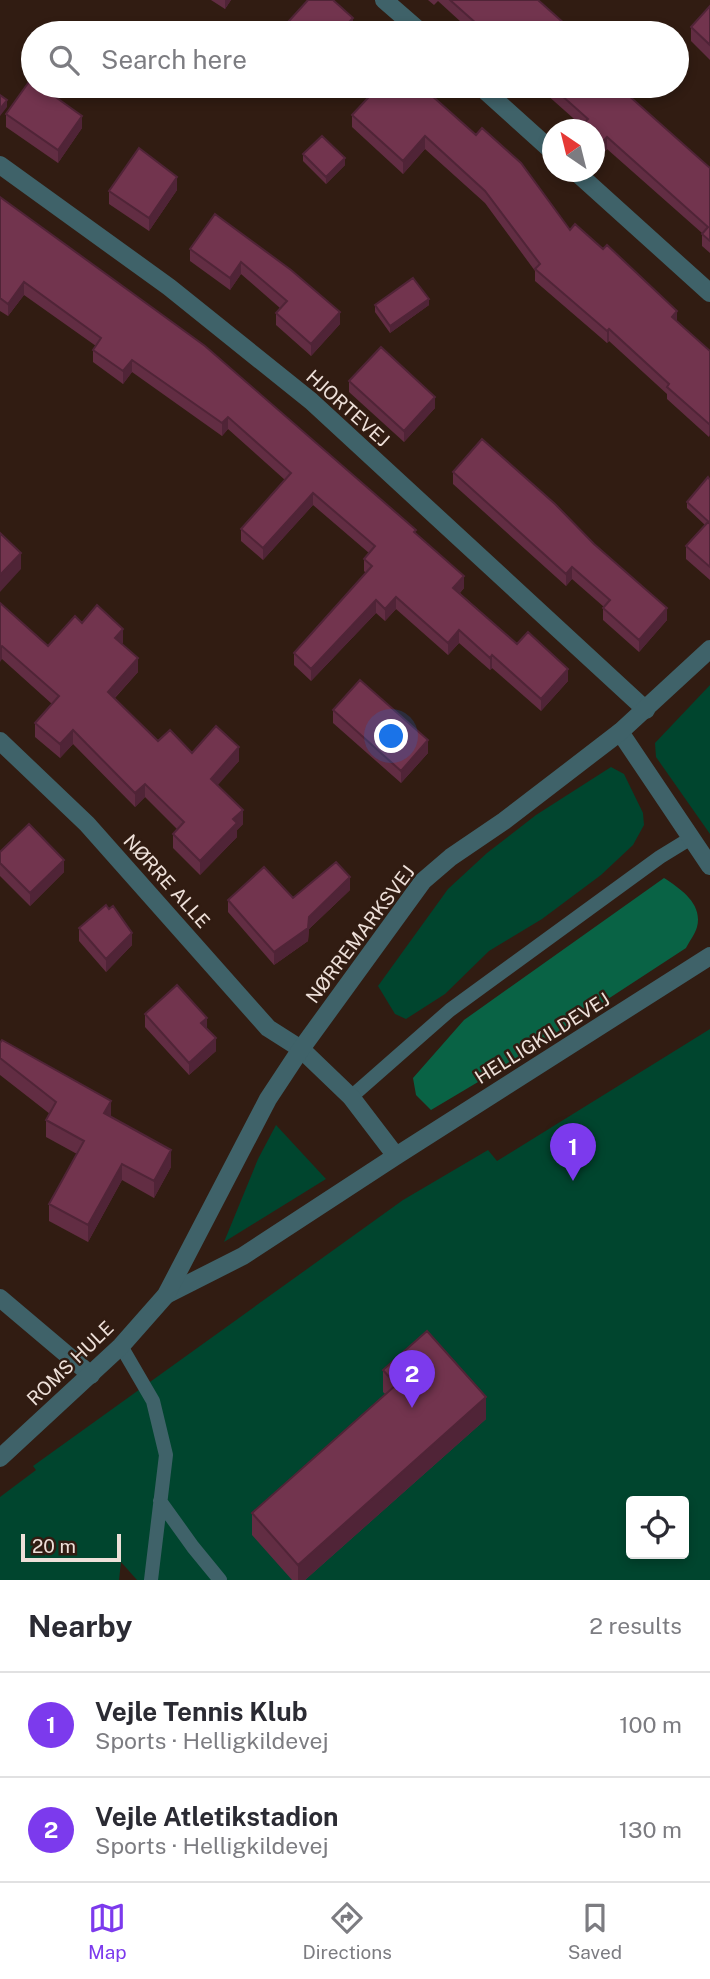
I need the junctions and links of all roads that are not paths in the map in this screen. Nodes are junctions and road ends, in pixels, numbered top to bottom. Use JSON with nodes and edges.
{"nodes":[{"id":1,"x":384,"y":0,"type":"edge"},
{"id":2,"x":408,"y":21,"type":"edge"},
{"id":3,"x":493,"y":98,"type":"edge"},
{"id":4,"x":542,"y":142,"type":"edge"},
{"id":5,"x":0,"y":164,"type":"edge"},
{"id":6,"x":587,"y":182,"type":"edge"},
{"id":7,"x":710,"y":293,"type":"edge"},
{"id":8,"x":710,"y":649,"type":"edge"},
{"id":9,"x":646,"y":710,"type":"junction"},
{"id":10,"x":620,"y":732,"type":"junction"},
{"id":11,"x":0,"y":741,"type":"edge"},
{"id":12,"x":691,"y":838,"type":"junction"},
{"id":13,"x":710,"y":866,"type":"edge"},
{"id":14,"x":710,"y":956,"type":"edge"},
{"id":15,"x":301,"y":1049,"type":"junction"},
{"id":16,"x":351,"y":1097,"type":"junction"},
{"id":17,"x":396,"y":1156,"type":"junction"},
{"id":18,"x":166,"y":1295,"type":"junction"},
{"id":19,"x":0,"y":1298,"type":"edge"},
{"id":20,"x":121,"y":1346,"type":"junction"},
{"id":21,"x":91,"y":1375,"type":"junction"},
{"id":22,"x":0,"y":1458,"type":"edge"},
{"id":23,"x":160,"y":1501,"type":"junction"},
{"id":24,"x":151,"y":1580,"type":"edge"},
{"id":25,"x":220,"y":1580,"type":"edge"}],
"edges":[{"from":1,"to":2,"type":"street"},
{"from":3,"to":4,"type":"street"},
{"from":5,"to":9,"type":"street","name":"HJORTEVEJ"},
{"from":6,"to":7,"type":"street"},
{"from":8,"to":9,"type":"street","name":"NØRREMARKSVEJ"},
{"from":9,"to":10,"type":"street","name":"NØRREMARKSVEJ"},
{"from":10,"to":12,"type":"street"},
{"from":10,"to":15,"type":"street","name":"NØRREMARKSVEJ"},
{"from":11,"to":15,"type":"street","name":"NØRRE ALLE"},
{"from":12,"to":13,"type":"street"},
{"from":12,"to":16,"type":"lane"},
{"from":14,"to":17,"type":"street","name":"HELLIGKILDEVEJ"},
{"from":15,"to":16,"type":"street"},
{"from":15,"to":18,"type":"street","name":"NØRREMARKSVEJ"},
{"from":16,"to":17,"type":"street"},
{"from":17,"to":18,"type":"street","name":"HELLIGKILDEVEJ"},
{"from":18,"to":20,"type":"street","name":"ROMS HULE"},
{"from":19,"to":21,"type":"street"},
{"from":20,"to":21,"type":"street","name":"ROMS HULE"},
{"from":20,"to":23,"type":"lane"},
{"from":21,"to":22,"type":"street","name":"ROMS HULE"},
{"from":23,"to":24,"type":"lane"},
{"from":23,"to":25,"type":"lane"}]}
